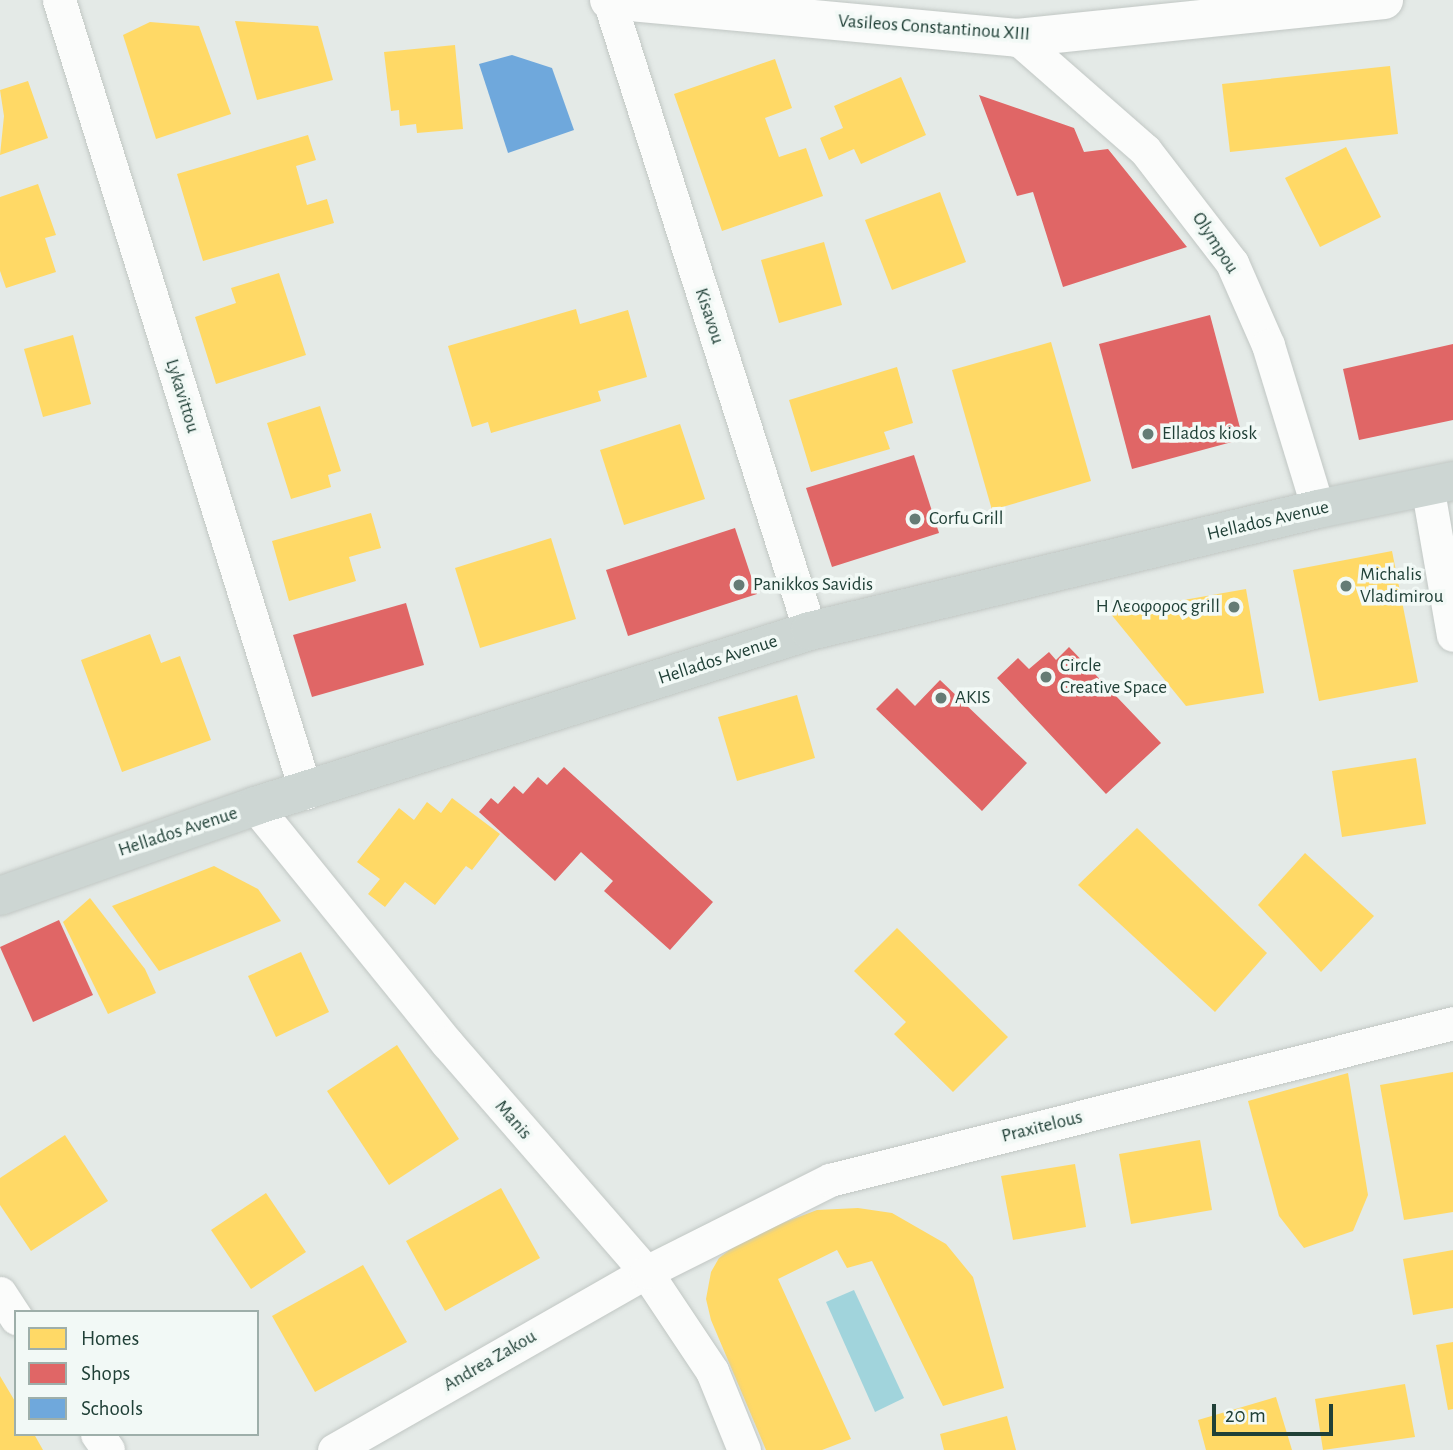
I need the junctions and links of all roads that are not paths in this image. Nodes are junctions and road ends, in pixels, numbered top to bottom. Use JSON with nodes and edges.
{"nodes":[{"id":1,"x":59,"y":0,"type":"edge"},
{"id":2,"x":609,"y":0,"type":"edge"},
{"id":3,"x":1384,"y":0,"type":"edge"},
{"id":4,"x":1017,"y":38,"type":"junction"},
{"id":5,"x":1440,"y":483,"type":"edge"},
{"id":6,"x":1318,"y":509,"type":"junction"},
{"id":7,"x":810,"y":631,"type":"junction"},
{"id":8,"x":1453,"y":635,"type":"edge"},
{"id":9,"x":306,"y":792,"type":"junction"},
{"id":10,"x":256,"y":806,"type":"junction"},
{"id":11,"x":0,"y":896,"type":"edge"},
{"id":12,"x":1453,"y":1023,"type":"edge"},
{"id":13,"x":646,"y":1272,"type":"junction"},
{"id":14,"x":334,"y":1450,"type":"edge"},
{"id":15,"x":744,"y":1450,"type":"edge"}],
"edges":[{"from":1,"to":9,"type":"street","name":"Lykavittou"},
{"from":2,"to":4,"type":"street","name":"Vasileos Constantinou XIII"},
{"from":2,"to":7,"type":"street","name":"Kisavou"},
{"from":3,"to":4,"type":"street","name":"Vasileos Constantinou XIII"},
{"from":4,"to":6,"type":"street","name":"Olympou"},
{"from":5,"to":6,"type":"main road","name":"Hellados Avenue"},
{"from":5,"to":8,"type":"street"},
{"from":6,"to":7,"type":"main road","name":"Hellados Avenue"},
{"from":7,"to":9,"type":"main road","name":"Hellados Avenue"},
{"from":9,"to":10,"type":"main road","name":"Hellados Avenue"},
{"from":10,"to":11,"type":"main road","name":"Hellados Avenue"},
{"from":10,"to":13,"type":"street","name":"Manis"},
{"from":12,"to":13,"type":"street","name":"Praxitelous"},
{"from":13,"to":14,"type":"street","name":"Andrea Zakou"},
{"from":13,"to":15,"type":"street","name":"Manis"}]}
